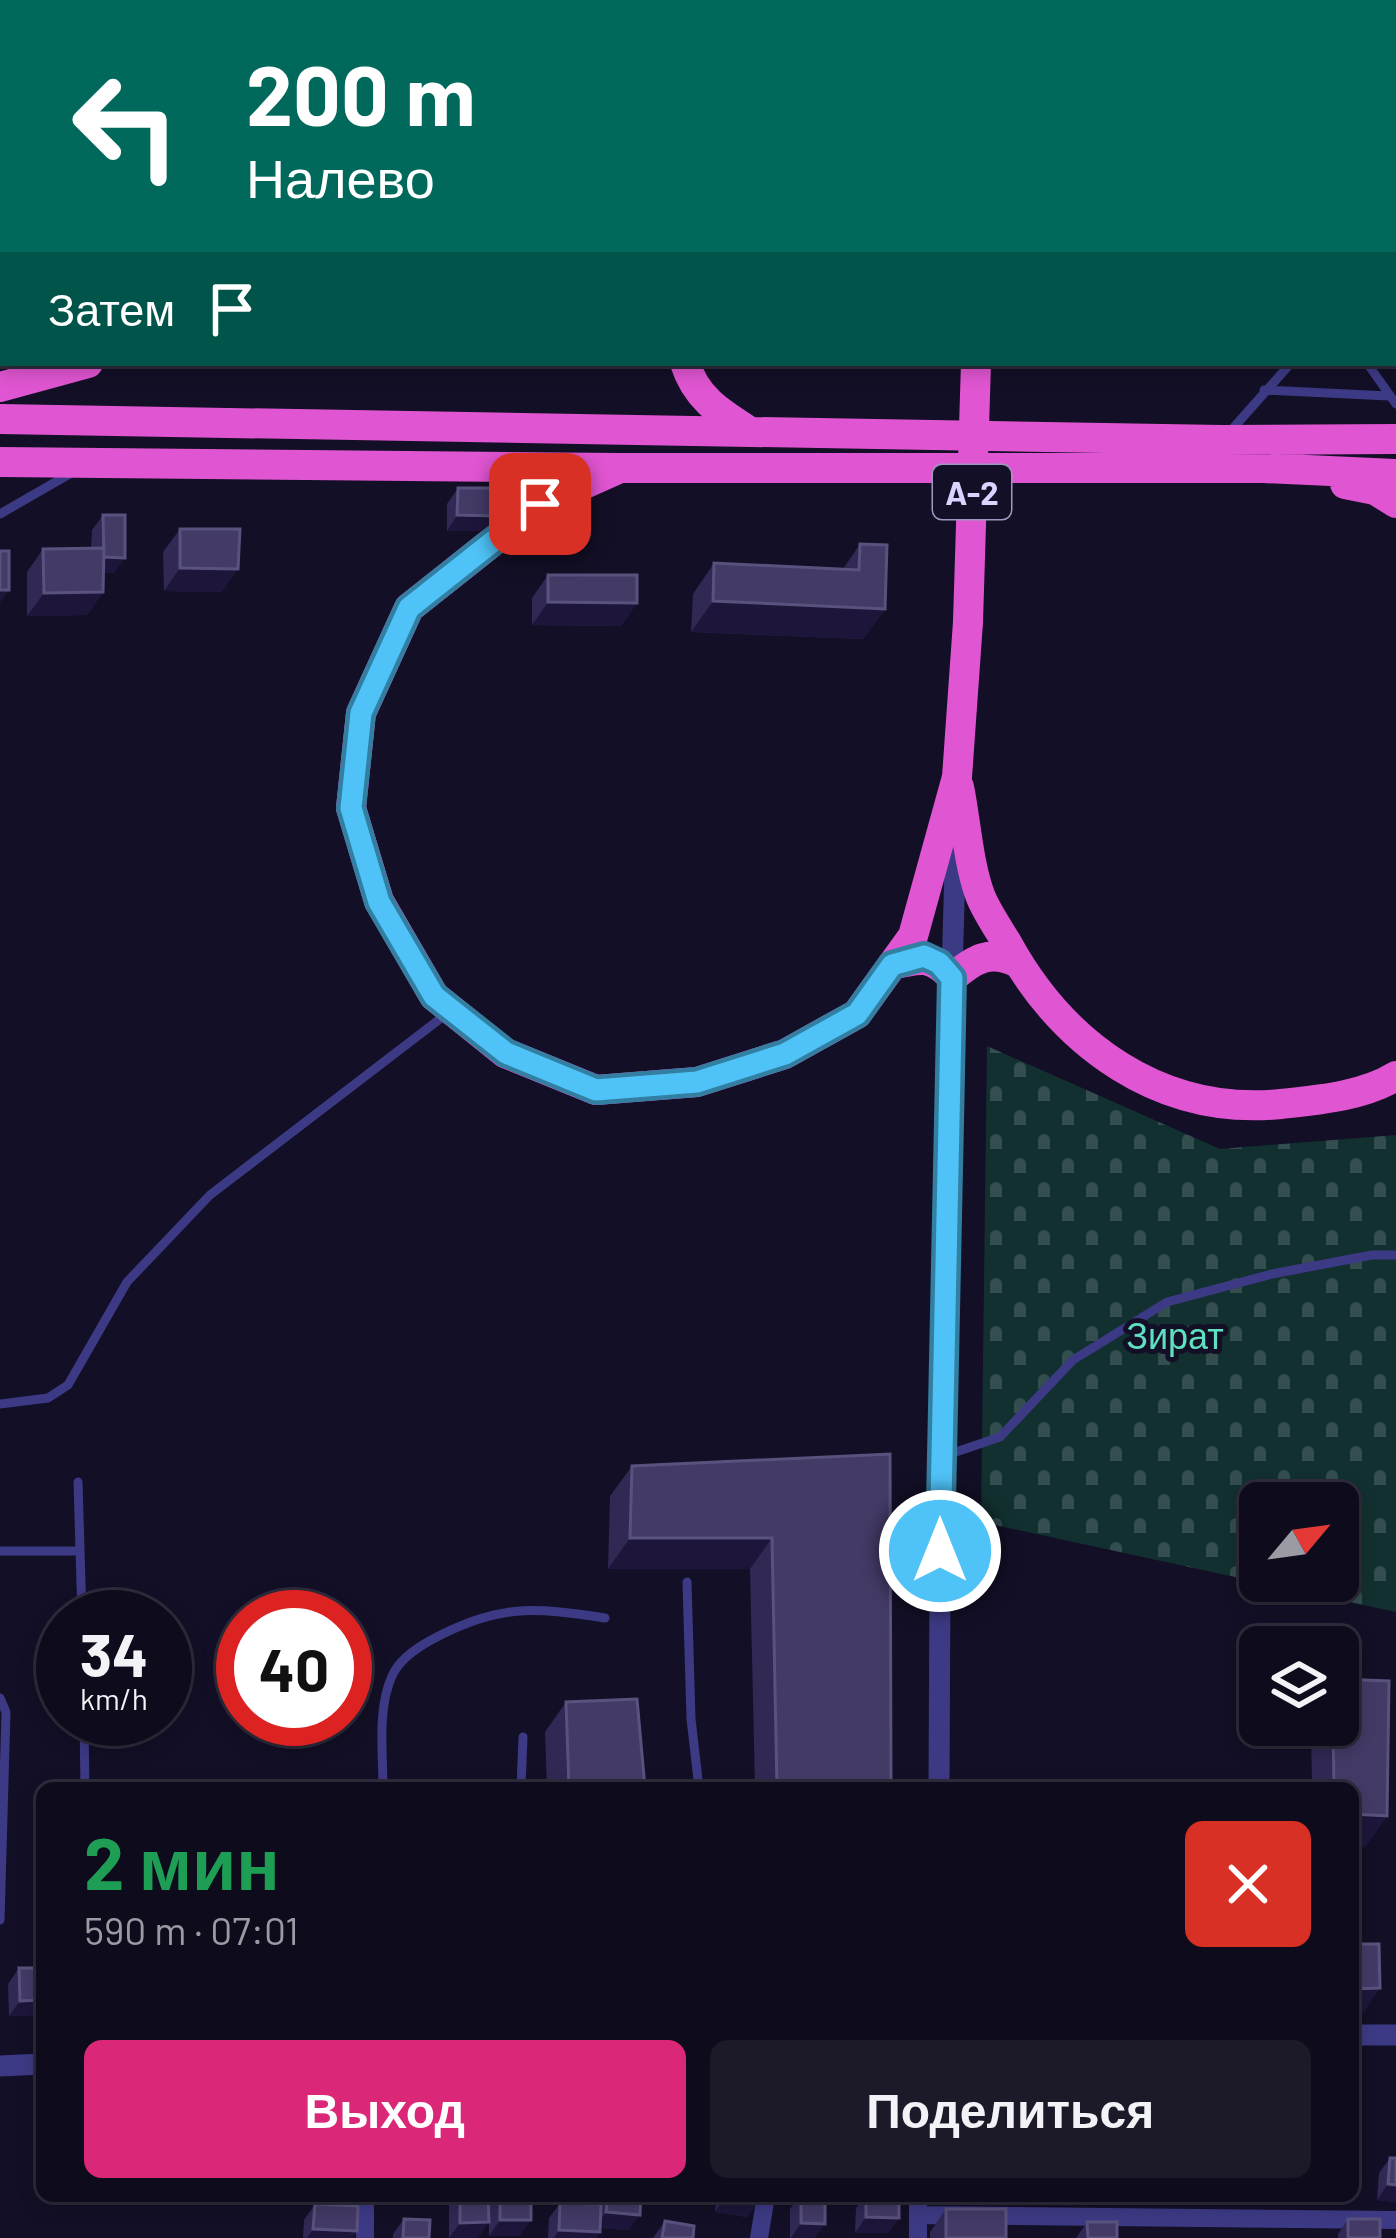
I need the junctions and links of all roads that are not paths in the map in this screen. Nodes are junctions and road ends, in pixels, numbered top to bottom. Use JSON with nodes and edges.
{"nodes":[{"id":1,"x":77,"y":366,"type":"edge"},
{"id":2,"x":686,"y":366,"type":"edge"},
{"id":3,"x":976,"y":366,"type":"edge"},
{"id":4,"x":1288,"y":366,"type":"edge"},
{"id":5,"x":1369,"y":366,"type":"edge"},
{"id":6,"x":0,"y":387,"type":"edge"},
{"id":7,"x":1264,"y":391,"type":"junction"},
{"id":8,"x":1393,"y":400,"type":"edge"},
{"id":9,"x":0,"y":418,"type":"edge"},
{"id":10,"x":89,"y":420,"type":"junction"},
{"id":11,"x":760,"y":432,"type":"junction"},
{"id":12,"x":1396,"y":439,"type":"edge"},
{"id":13,"x":1219,"y":449,"type":"junction"},
{"id":14,"x":0,"y":462,"type":"edge"},
{"id":15,"x":89,"y":463,"type":"junction"},
{"id":16,"x":620,"y":468,"type":"junction"},
{"id":17,"x":772,"y":468,"type":"junction"},
{"id":18,"x":1263,"y":468,"type":"junction"},
{"id":19,"x":1396,"y":474,"type":"edge"},
{"id":20,"x":1396,"y":503,"type":"edge"},
{"id":21,"x":0,"y":514,"type":"edge"},
{"id":22,"x":957,"y":777,"type":"junction"},
{"id":23,"x":1018,"y":963,"type":"junction"},
{"id":24,"x":892,"y":965,"type":"junction"},
{"id":25,"x":952,"y":978,"type":"junction"},
{"id":26,"x":452,"y":1010,"type":"junction"},
{"id":27,"x":1396,"y":1076,"type":"edge"},
{"id":28,"x":1396,"y":1255,"type":"edge"},
{"id":29,"x":0,"y":1404,"type":"edge"},
{"id":30,"x":940,"y":1457,"type":"junction"},
{"id":31,"x":78,"y":1482,"type":"dead end"},
{"id":32,"x":0,"y":1551,"type":"edge"},
{"id":33,"x":79,"y":1551,"type":"junction"},
{"id":34,"x":687,"y":1582,"type":"dead end"},
{"id":35,"x":81,"y":1590,"type":"edge"},
{"id":36,"x":605,"y":1618,"type":"dead end"},
{"id":37,"x":0,"y":1698,"type":"edge"},
{"id":38,"x":523,"y":1737,"type":"dead end"},
{"id":39,"x":84,"y":1746,"type":"edge"},
{"id":40,"x":3,"y":1755,"type":"edge"},
{"id":41,"x":85,"y":1782,"type":"edge"},
{"id":42,"x":383,"y":1782,"type":"edge"},
{"id":43,"x":521,"y":1782,"type":"edge"},
{"id":44,"x":698,"y":1782,"type":"edge"},
{"id":45,"x":939,"y":1782,"type":"edge"},
{"id":46,"x":0,"y":1920,"type":"edge"},
{"id":47,"x":1396,"y":2035,"type":"edge"},
{"id":48,"x":1359,"y":2036,"type":"edge"},
{"id":49,"x":36,"y":2064,"type":"edge"},
{"id":50,"x":0,"y":2066,"type":"edge"},
{"id":51,"x":365,"y":2202,"type":"edge"},
{"id":52,"x":765,"y":2202,"type":"edge"},
{"id":53,"x":918,"y":2205,"type":"edge"},
{"id":54,"x":1396,"y":2221,"type":"edge"},
{"id":55,"x":365,"y":2238,"type":"edge"},
{"id":56,"x":759,"y":2238,"type":"edge"},
{"id":57,"x":917,"y":2238,"type":"edge"}],
"edges":[{"from":1,"to":6,"type":"highway"},
{"from":2,"to":11,"type":"highway"},
{"from":3,"to":22,"type":"highway","number":"A-2","bridge":true},
{"from":4,"to":7,"type":"lane"},
{"from":5,"to":8,"type":"lane"},
{"from":7,"to":8,"type":"lane"},
{"from":7,"to":13,"type":"lane"},
{"from":9,"to":10,"type":"highway"},
{"from":10,"to":11,"type":"highway"},
{"from":10,"to":15,"type":"highway"},
{"from":11,"to":13,"type":"highway"},
{"from":11,"to":17,"type":"highway"},
{"from":12,"to":13,"type":"highway"},
{"from":13,"to":17,"type":"highway"},
{"from":13,"to":18,"type":"highway"},
{"from":14,"to":15,"type":"highway"},
{"from":15,"to":16,"type":"highway"},
{"from":15,"to":21,"type":"lane"},
{"from":16,"to":17,"type":"highway"},
{"from":16,"to":26,"type":"highway"},
{"from":18,"to":19,"type":"highway"},
{"from":18,"to":20,"type":"highway"},
{"from":22,"to":23,"type":"highway"},
{"from":22,"to":24,"type":"highway"},
{"from":22,"to":25,"type":"street"},
{"from":23,"to":25,"type":"highway"},
{"from":23,"to":27,"type":"highway"},
{"from":24,"to":25,"type":"highway"},
{"from":24,"to":26,"type":"highway"},
{"from":25,"to":30,"type":"street"},
{"from":26,"to":29,"type":"lane"},
{"from":28,"to":30,"type":"lane"},
{"from":30,"to":45,"type":"street"},
{"from":31,"to":33,"type":"lane"},
{"from":32,"to":33,"type":"lane"},
{"from":33,"to":35,"type":"lane"},
{"from":34,"to":44,"type":"lane"},
{"from":36,"to":42,"type":"lane"},
{"from":37,"to":40,"type":"lane"},
{"from":38,"to":43,"type":"lane"},
{"from":39,"to":41,"type":"lane"},
{"from":40,"to":46,"type":"lane"},
{"from":47,"to":48,"type":"street"},
{"from":49,"to":50,"type":"street"},
{"from":51,"to":55,"type":"street"},
{"from":52,"to":56,"type":"street"},
{"from":53,"to":54,"type":"street"},
{"from":53,"to":57,"type":"street"}]}
